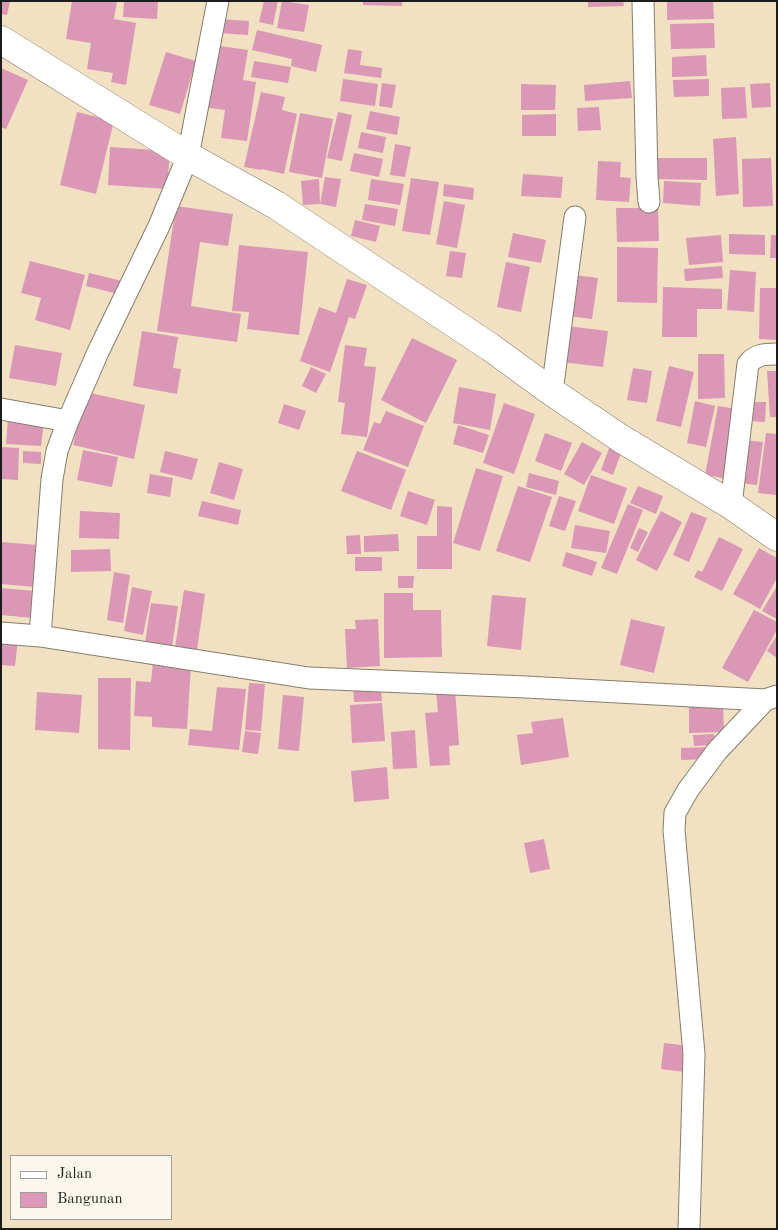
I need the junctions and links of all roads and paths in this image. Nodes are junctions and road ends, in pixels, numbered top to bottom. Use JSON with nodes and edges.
{"nodes":[{"id":1,"x":218,"y":1,"type":"edge"},
{"id":2,"x":643,"y":1,"type":"edge"},
{"id":3,"x":1,"y":40,"type":"edge"},
{"id":4,"x":188,"y":156,"type":"junction"},
{"id":5,"x":649,"y":202,"type":"dead end"},
{"id":6,"x":575,"y":217,"type":"dead end"},
{"id":7,"x":777,"y":354,"type":"edge"},
{"id":8,"x":552,"y":392,"type":"junction"},
{"id":9,"x":1,"y":409,"type":"edge"},
{"id":10,"x":68,"y":421,"type":"junction"},
{"id":11,"x":732,"y":505,"type":"junction"},
{"id":12,"x":777,"y":537,"type":"edge"},
{"id":13,"x":1,"y":633,"type":"edge"},
{"id":14,"x":40,"y":636,"type":"junction"},
{"id":15,"x":771,"y":698,"type":"edge"},
{"id":16,"x":688,"y":1229,"type":"edge"}],
"edges":[{"from":1,"to":4,"type":"street"},
{"from":2,"to":5,"type":"street"},
{"from":3,"to":4,"type":"street"},
{"from":4,"to":8,"type":"street"},
{"from":4,"to":10,"type":"street"},
{"from":6,"to":8,"type":"street"},
{"from":7,"to":11,"type":"street"},
{"from":8,"to":11,"type":"street"},
{"from":9,"to":10,"type":"street"},
{"from":10,"to":14,"type":"street"},
{"from":11,"to":12,"type":"street"},
{"from":13,"to":14,"type":"street"},
{"from":14,"to":15,"type":"street"},
{"from":15,"to":16,"type":"street"}]}
